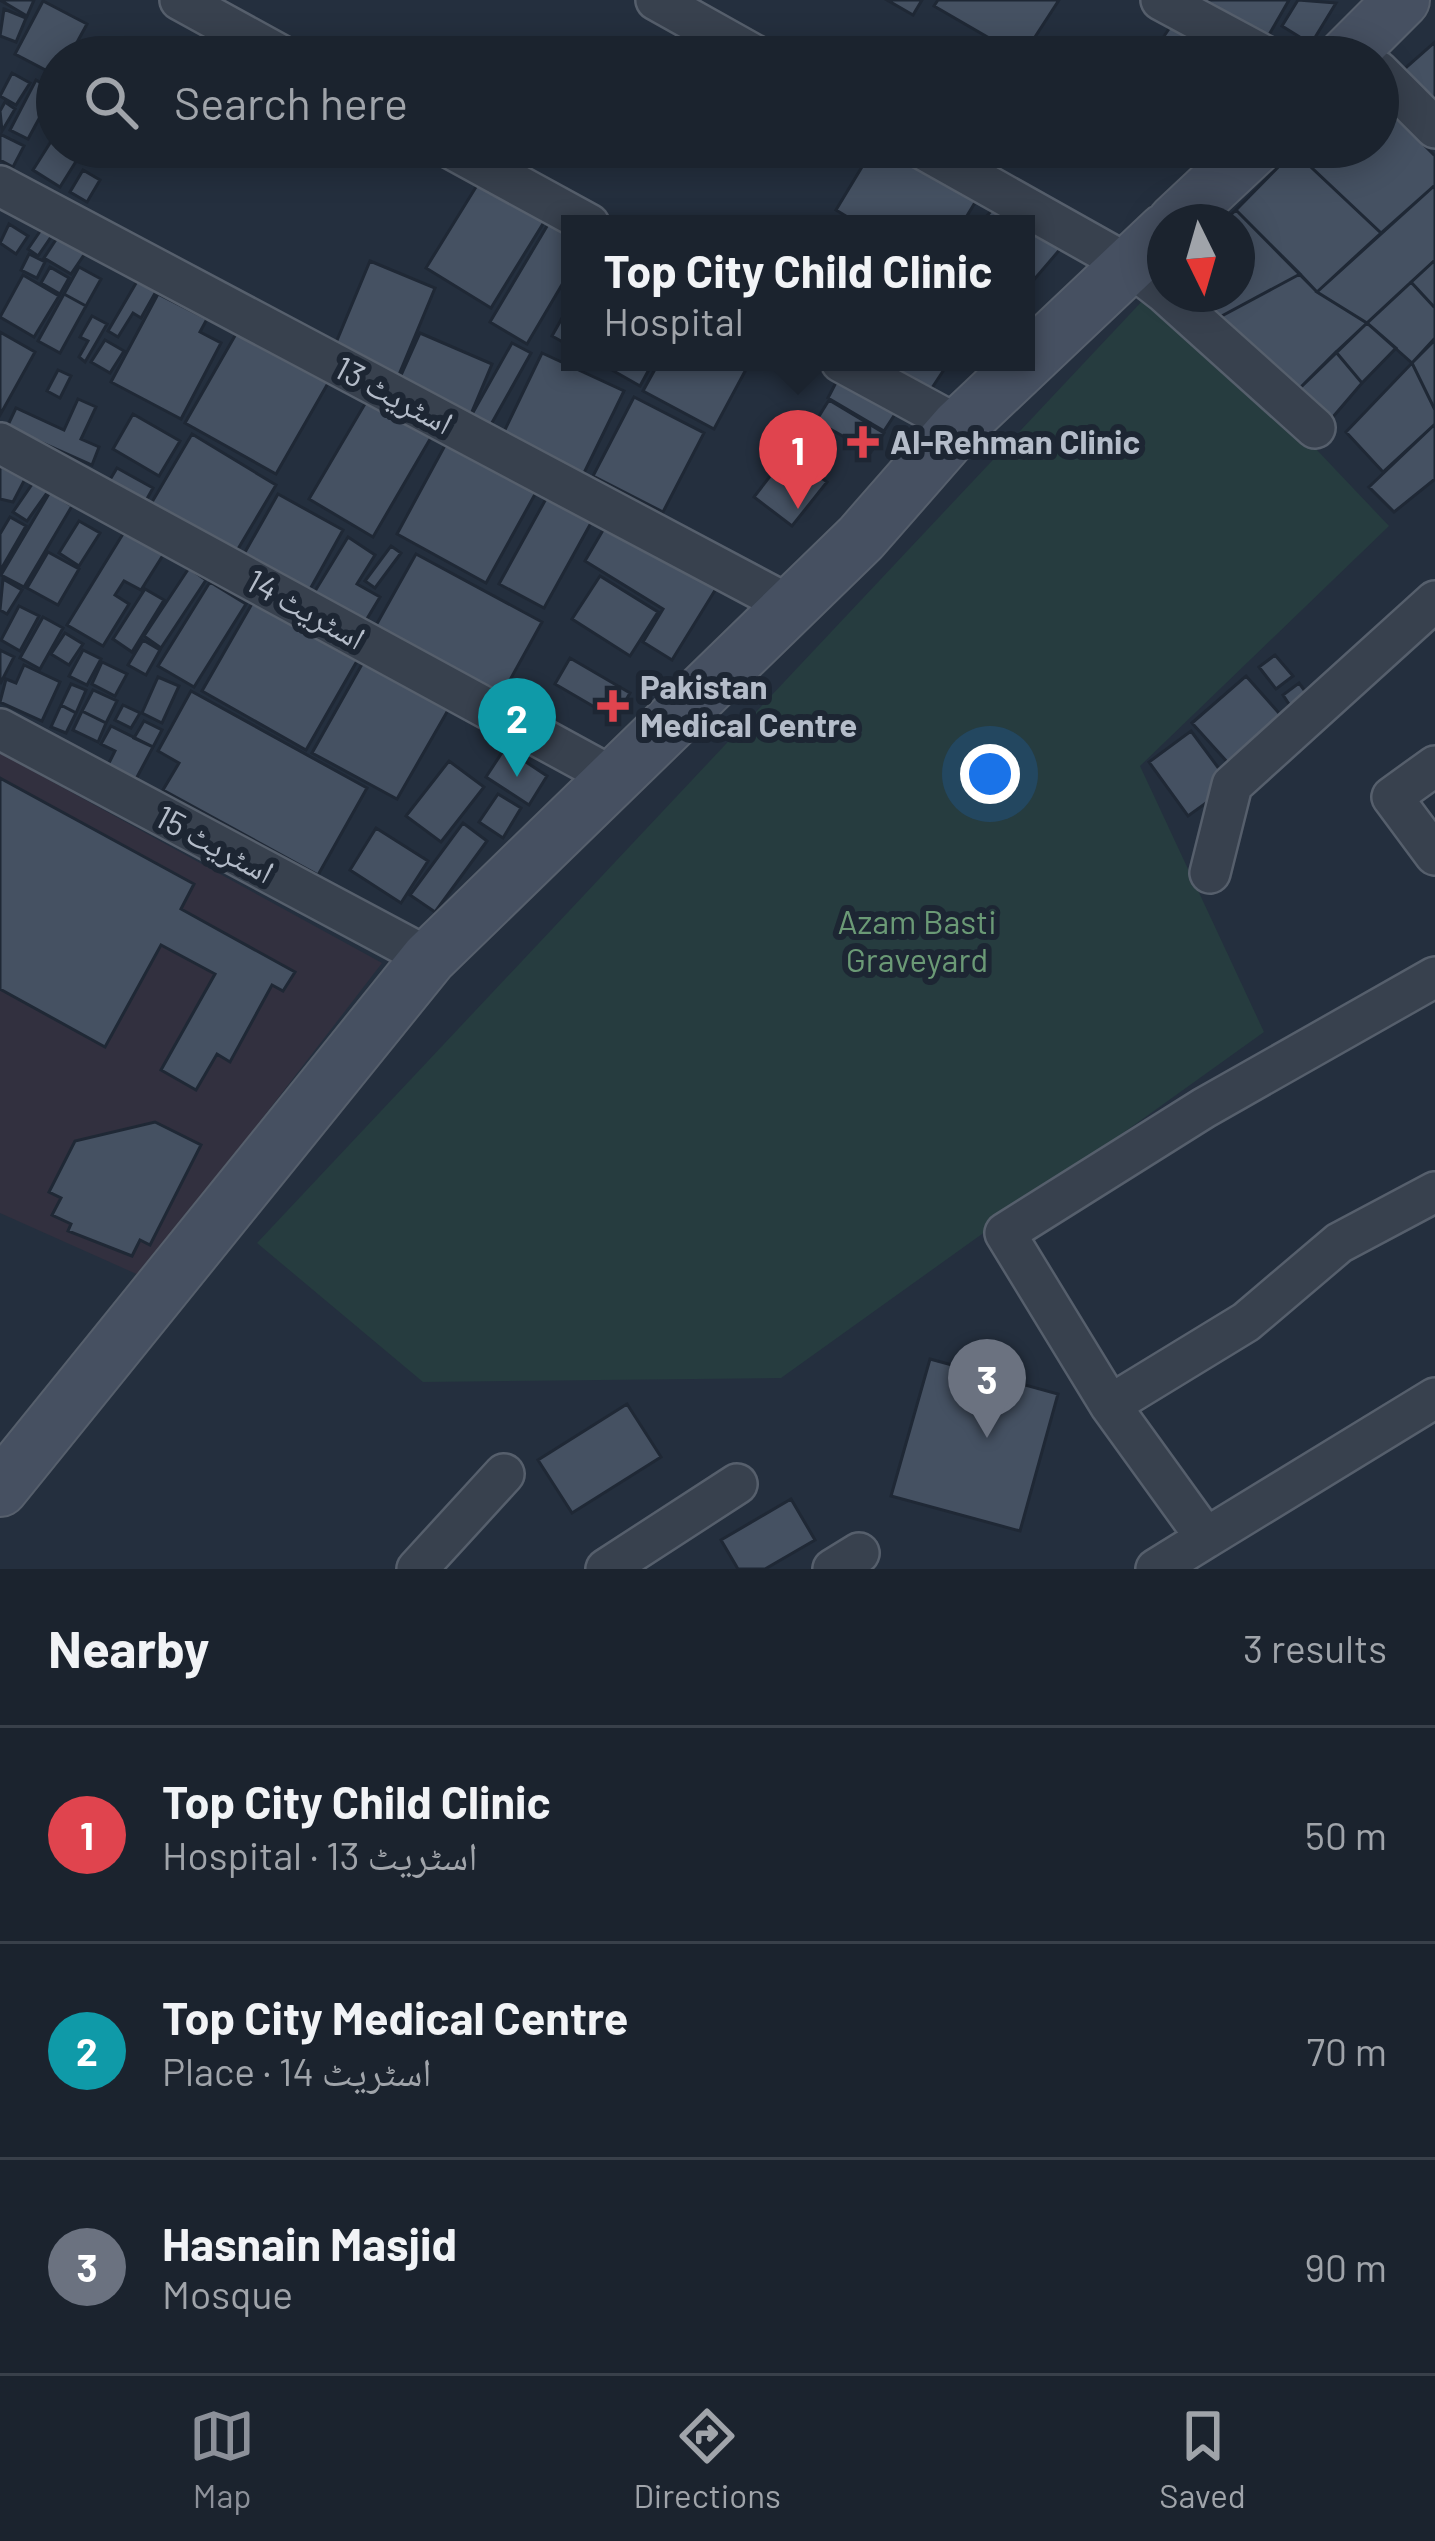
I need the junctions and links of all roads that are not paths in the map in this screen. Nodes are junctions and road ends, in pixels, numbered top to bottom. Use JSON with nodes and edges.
{"nodes":[{"id":1,"x":180,"y":0,"type":"edge"},
{"id":2,"x":656,"y":0,"type":"edge"},
{"id":3,"x":1161,"y":0,"type":"edge"},
{"id":4,"x":1402,"y":0,"type":"edge"},
{"id":5,"x":246,"y":36,"type":"edge"},
{"id":6,"x":720,"y":36,"type":"edge"},
{"id":7,"x":1228,"y":36,"type":"edge"},
{"id":8,"x":1376,"y":36,"type":"edge"},
{"id":9,"x":1399,"y":94,"type":"edge"},
{"id":10,"x":1435,"y":128,"type":"edge"},
{"id":11,"x":486,"y":168,"type":"edge"},
{"id":12,"x":959,"y":168,"type":"edge"},
{"id":13,"x":1233,"y":168,"type":"edge"},
{"id":14,"x":0,"y":186,"type":"edge"},
{"id":15,"x":1194,"y":204,"type":"edge"},
{"id":16,"x":573,"y":215,"type":"edge"},
{"id":17,"x":1147,"y":266,"type":"edge"},
{"id":18,"x":1147,"y":278,"type":"edge"},
{"id":19,"x":1198,"y":312,"type":"edge"},
{"id":20,"x":1035,"y":366,"type":"edge"},
{"id":21,"x":857,"y":371,"type":"edge"},
{"id":22,"x":1028,"y":371,"type":"edge"},
{"id":23,"x":958,"y":426,"type":"junction"},
{"id":24,"x":1315,"y":428,"type":"dead end"},
{"id":25,"x":0,"y":442,"type":"edge"},
{"id":26,"x":1435,"y":601,"type":"edge"},
{"id":27,"x":787,"y":604,"type":"junction"},
{"id":28,"x":0,"y":729,"type":"edge"},
{"id":29,"x":1435,"y":766,"type":"edge"},
{"id":30,"x":611,"y":776,"type":"junction"},
{"id":31,"x":1435,"y":855,"type":"edge"},
{"id":32,"x":1210,"y":873,"type":"dead end"},
{"id":33,"x":430,"y":958,"type":"junction"},
{"id":34,"x":1435,"y":977,"type":"edge"},
{"id":35,"x":1435,"y":1192,"type":"edge"},
{"id":36,"x":1435,"y":1398,"type":"edge"},
{"id":37,"x":1111,"y":1405,"type":"junction"},
{"id":38,"x":504,"y":1474,"type":"dead end"},
{"id":39,"x":737,"y":1484,"type":"dead end"},
{"id":40,"x":0,"y":1489,"type":"edge"},
{"id":41,"x":1207,"y":1538,"type":"junction"},
{"id":42,"x":417,"y":1569,"type":"edge"},
{"id":43,"x":606,"y":1569,"type":"edge"},
{"id":44,"x":1156,"y":1569,"type":"edge"}],
"edges":[{"from":1,"to":5,"type":"street"},
{"from":2,"to":6,"type":"street"},
{"from":3,"to":7,"type":"street"},
{"from":4,"to":8,"type":"street"},
{"from":9,"to":10,"type":"street"},
{"from":11,"to":16,"type":"street"},
{"from":12,"to":17,"type":"street"},
{"from":13,"to":15,"type":"street"},
{"from":14,"to":27,"type":"street","name":"اسٹریٹ 13"},
{"from":18,"to":20,"type":"street"},
{"from":19,"to":24,"type":"street"},
{"from":21,"to":23,"type":"street"},
{"from":22,"to":23,"type":"street"},
{"from":23,"to":27,"type":"street"},
{"from":25,"to":30,"type":"street","name":"اسٹریٹ 14"},
{"from":26,"to":32,"type":"street"},
{"from":27,"to":30,"type":"street"},
{"from":28,"to":33,"type":"street","name":"اسٹریٹ 15"},
{"from":29,"to":31,"type":"street"},
{"from":30,"to":33,"type":"street"},
{"from":33,"to":40,"type":"street"},
{"from":34,"to":37,"type":"street"},
{"from":35,"to":37,"type":"street"},
{"from":36,"to":41,"type":"street"},
{"from":37,"to":41,"type":"street"},
{"from":38,"to":42,"type":"street"},
{"from":39,"to":43,"type":"street"},
{"from":41,"to":44,"type":"street"}]}
